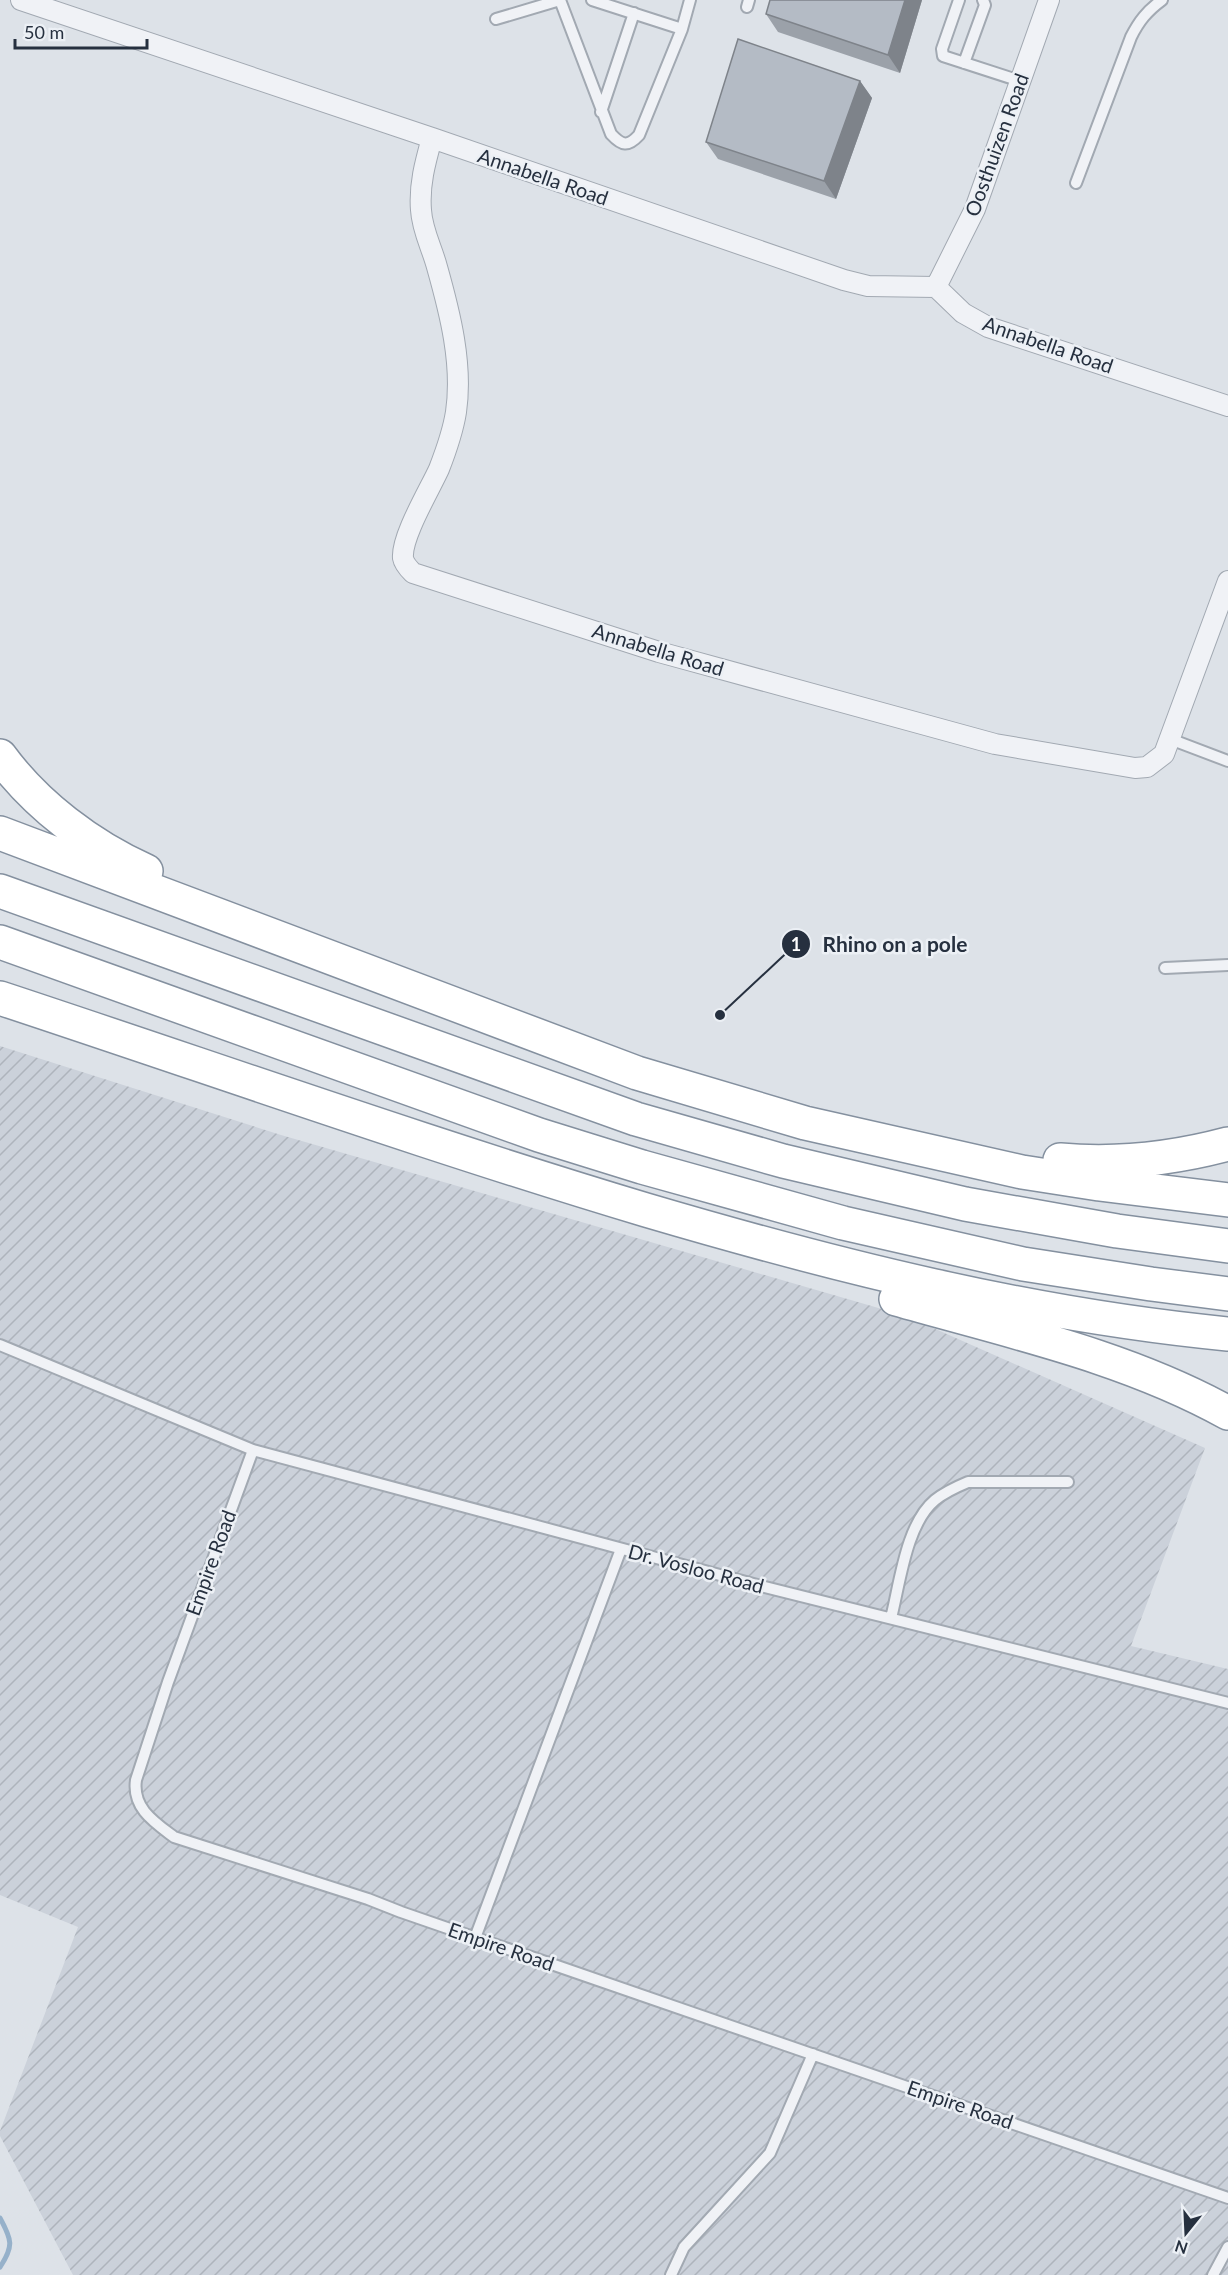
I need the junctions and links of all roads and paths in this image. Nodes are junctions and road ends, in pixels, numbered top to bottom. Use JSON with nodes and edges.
{"nodes":[{"id":1,"x":21,"y":0,"type":"edge"},
{"id":2,"x":560,"y":0,"type":"edge"},
{"id":3,"x":592,"y":0,"type":"edge"},
{"id":4,"x":690,"y":0,"type":"edge"},
{"id":5,"x":959,"y":0,"type":"edge"},
{"id":6,"x":983,"y":0,"type":"edge"},
{"id":7,"x":1049,"y":0,"type":"edge"},
{"id":8,"x":1162,"y":0,"type":"edge"},
{"id":9,"x":634,"y":13,"type":"junction"},
{"id":10,"x":496,"y":19,"type":"dead end"},
{"id":11,"x":682,"y":29,"type":"junction"},
{"id":12,"x":964,"y":63,"type":"junction"},
{"id":13,"x":1020,"y":81,"type":"junction"},
{"id":14,"x":601,"y":112,"type":"junction"},
{"id":15,"x":432,"y":138,"type":"junction"},
{"id":16,"x":1076,"y":183,"type":"dead end"},
{"id":17,"x":936,"y":287,"type":"junction"},
{"id":18,"x":1228,"y":406,"type":"edge"},
{"id":19,"x":1228,"y":581,"type":"edge"},
{"id":20,"x":1170,"y":738,"type":"junction"},
{"id":21,"x":0,"y":756,"type":"edge"},
{"id":22,"x":1228,"y":761,"type":"edge"},
{"id":23,"x":0,"y":833,"type":"edge"},
{"id":24,"x":0,"y":891,"type":"edge"},
{"id":25,"x":0,"y":942,"type":"edge"},
{"id":26,"x":343,"y":962,"type":"junction"},
{"id":27,"x":1228,"y":965,"type":"edge"},
{"id":28,"x":1165,"y":968,"type":"dead end"},
{"id":29,"x":0,"y":998,"type":"edge"},
{"id":30,"x":806,"y":1123,"type":"junction"},
{"id":31,"x":1228,"y":1144,"type":"edge"},
{"id":32,"x":537,"y":1177,"type":"junction"},
{"id":33,"x":1228,"y":1200,"type":"edge"},
{"id":34,"x":1228,"y":1246,"type":"edge"},
{"id":35,"x":1228,"y":1294,"type":"edge"},
{"id":36,"x":1228,"y":1334,"type":"edge"},
{"id":37,"x":0,"y":1345,"type":"edge"},
{"id":38,"x":1228,"y":1413,"type":"edge"},
{"id":39,"x":253,"y":1449,"type":"junction"},
{"id":40,"x":1068,"y":1482,"type":"dead end"},
{"id":41,"x":621,"y":1549,"type":"junction"},
{"id":42,"x":891,"y":1618,"type":"junction"},
{"id":43,"x":1228,"y":1703,"type":"edge"},
{"id":44,"x":475,"y":1938,"type":"junction"},
{"id":45,"x":813,"y":2054,"type":"junction"},
{"id":46,"x":1228,"y":2198,"type":"edge"},
{"id":47,"x":1228,"y":2247,"type":"edge"},
{"id":48,"x":671,"y":2275,"type":"edge"},
{"id":49,"x":1213,"y":2275,"type":"edge"}],
"edges":[{"from":1,"to":15,"type":"street","name":"Annabella Road"},
{"from":2,"to":10,"type":"lane"},
{"from":2,"to":14,"type":"lane"},
{"from":3,"to":9,"type":"lane"},
{"from":4,"to":11,"type":"lane"},
{"from":5,"to":12,"type":"lane"},
{"from":6,"to":12,"type":"lane"},
{"from":7,"to":13,"type":"street","name":"Oosthuizen Road"},
{"from":8,"to":16,"type":"lane"},
{"from":9,"to":11,"type":"lane"},
{"from":9,"to":14,"type":"lane"},
{"from":11,"to":14,"type":"lane"},
{"from":12,"to":13,"type":"lane"},
{"from":13,"to":17,"type":"street","name":"Oosthuizen Road"},
{"from":15,"to":17,"type":"street","name":"Annabella Road"},
{"from":15,"to":20,"type":"street","name":"Annabella Road"},
{"from":17,"to":18,"type":"street","name":"Annabella Road"},
{"from":19,"to":20,"type":"street","name":"Annabella Road"},
{"from":20,"to":22,"type":"lane"},
{"from":21,"to":26,"type":"highway"},
{"from":23,"to":26,"type":"highway"},
{"from":24,"to":34,"type":"highway"},
{"from":25,"to":35,"type":"highway"},
{"from":26,"to":30,"type":"highway"},
{"from":27,"to":28,"type":"lane"},
{"from":29,"to":32,"type":"highway"},
{"from":30,"to":31,"type":"highway"},
{"from":30,"to":33,"type":"highway"},
{"from":32,"to":36,"type":"highway"},
{"from":32,"to":38,"type":"highway"},
{"from":37,"to":39,"type":"lane","name":"Dr. Vosloo Road"},
{"from":39,"to":41,"type":"lane","name":"Dr. Vosloo Road"},
{"from":39,"to":44,"type":"lane","name":"Empire Road"},
{"from":40,"to":42,"type":"lane"},
{"from":41,"to":42,"type":"lane","name":"Dr. Vosloo Road"},
{"from":41,"to":44,"type":"lane"},
{"from":42,"to":43,"type":"lane","name":"Dr. Vosloo Road"},
{"from":44,"to":45,"type":"lane","name":"Empire Road"},
{"from":45,"to":46,"type":"lane","name":"Empire Road"},
{"from":45,"to":48,"type":"lane"},
{"from":47,"to":49,"type":"lane"}]}
